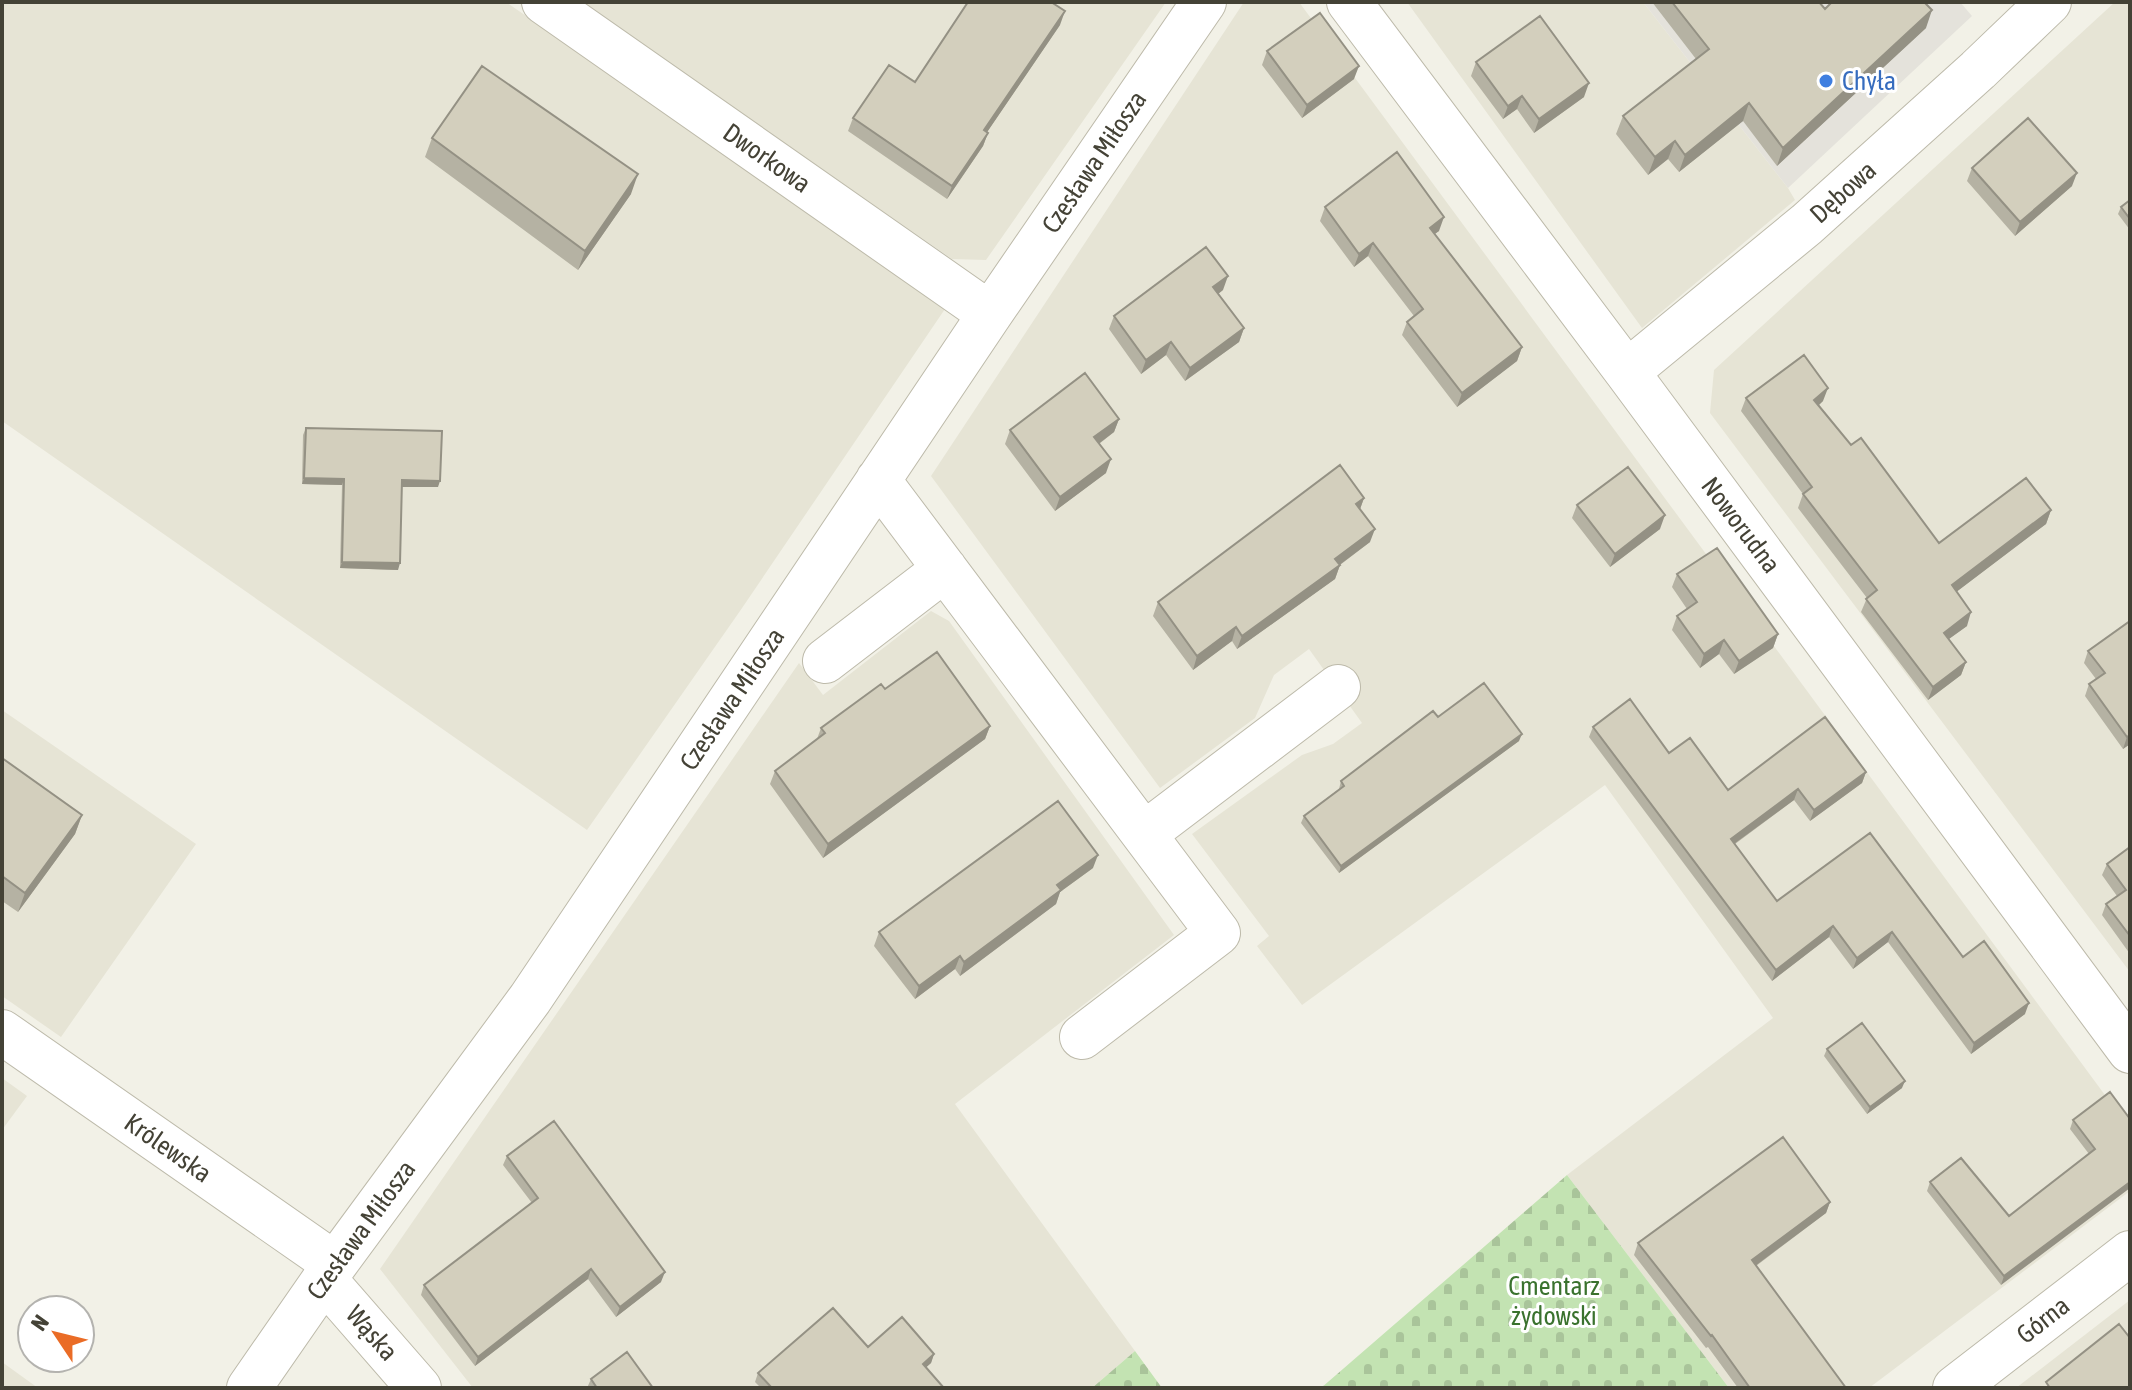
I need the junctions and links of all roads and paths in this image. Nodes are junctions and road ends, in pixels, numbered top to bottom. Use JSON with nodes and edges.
{"nodes":[{"id":1,"x":544,"y":2,"type":"edge"},
{"id":2,"x":1204,"y":2,"type":"edge"},
{"id":3,"x":1349,"y":2,"type":"edge"},
{"id":4,"x":2049,"y":2,"type":"edge"},
{"id":5,"x":990,"y":314,"type":"junction"},
{"id":6,"x":1627,"y":372,"type":"junction"},
{"id":7,"x":878,"y":480,"type":"junction"},
{"id":8,"x":945,"y":569,"type":"junction"},
{"id":9,"x":825,"y":661,"type":"dead end"},
{"id":10,"x":1338,"y":687,"type":"dead end"},
{"id":11,"x":1144,"y":834,"type":"junction"},
{"id":12,"x":2,"y":1032,"type":"edge"},
{"id":13,"x":1082,"y":1037,"type":"dead end"},
{"id":14,"x":2130,"y":1051,"type":"edge"},
{"id":15,"x":2130,"y":1253,"type":"edge"},
{"id":16,"x":330,"y":1271,"type":"junction"},
{"id":17,"x":249,"y":1388,"type":"edge"},
{"id":18,"x":419,"y":1388,"type":"edge"},
{"id":19,"x":1955,"y":1388,"type":"edge"}],
"edges":[{"from":1,"to":5,"type":"street","name":"Dworkowa"},
{"from":2,"to":5,"type":"street","name":"Czesława Miłosza"},
{"from":3,"to":6,"type":"street","name":"Noworudna"},
{"from":4,"to":6,"type":"street","name":"Dębowa"},
{"from":5,"to":7,"type":"street","name":"Czesława Miłosza"},
{"from":6,"to":14,"type":"street","name":"Noworudna"},
{"from":7,"to":8,"type":"street"},
{"from":7,"to":16,"type":"street","name":"Czesława Miłosza"},
{"from":8,"to":9,"type":"street"},
{"from":8,"to":11,"type":"street"},
{"from":10,"to":11,"type":"street"},
{"from":11,"to":13,"type":"street"},
{"from":12,"to":16,"type":"street","name":"Królewska"},
{"from":15,"to":19,"type":"street","name":"Górna"},
{"from":16,"to":17,"type":"street","name":"Czesława Miłosza"},
{"from":16,"to":18,"type":"street","name":"Wąska"}]}
